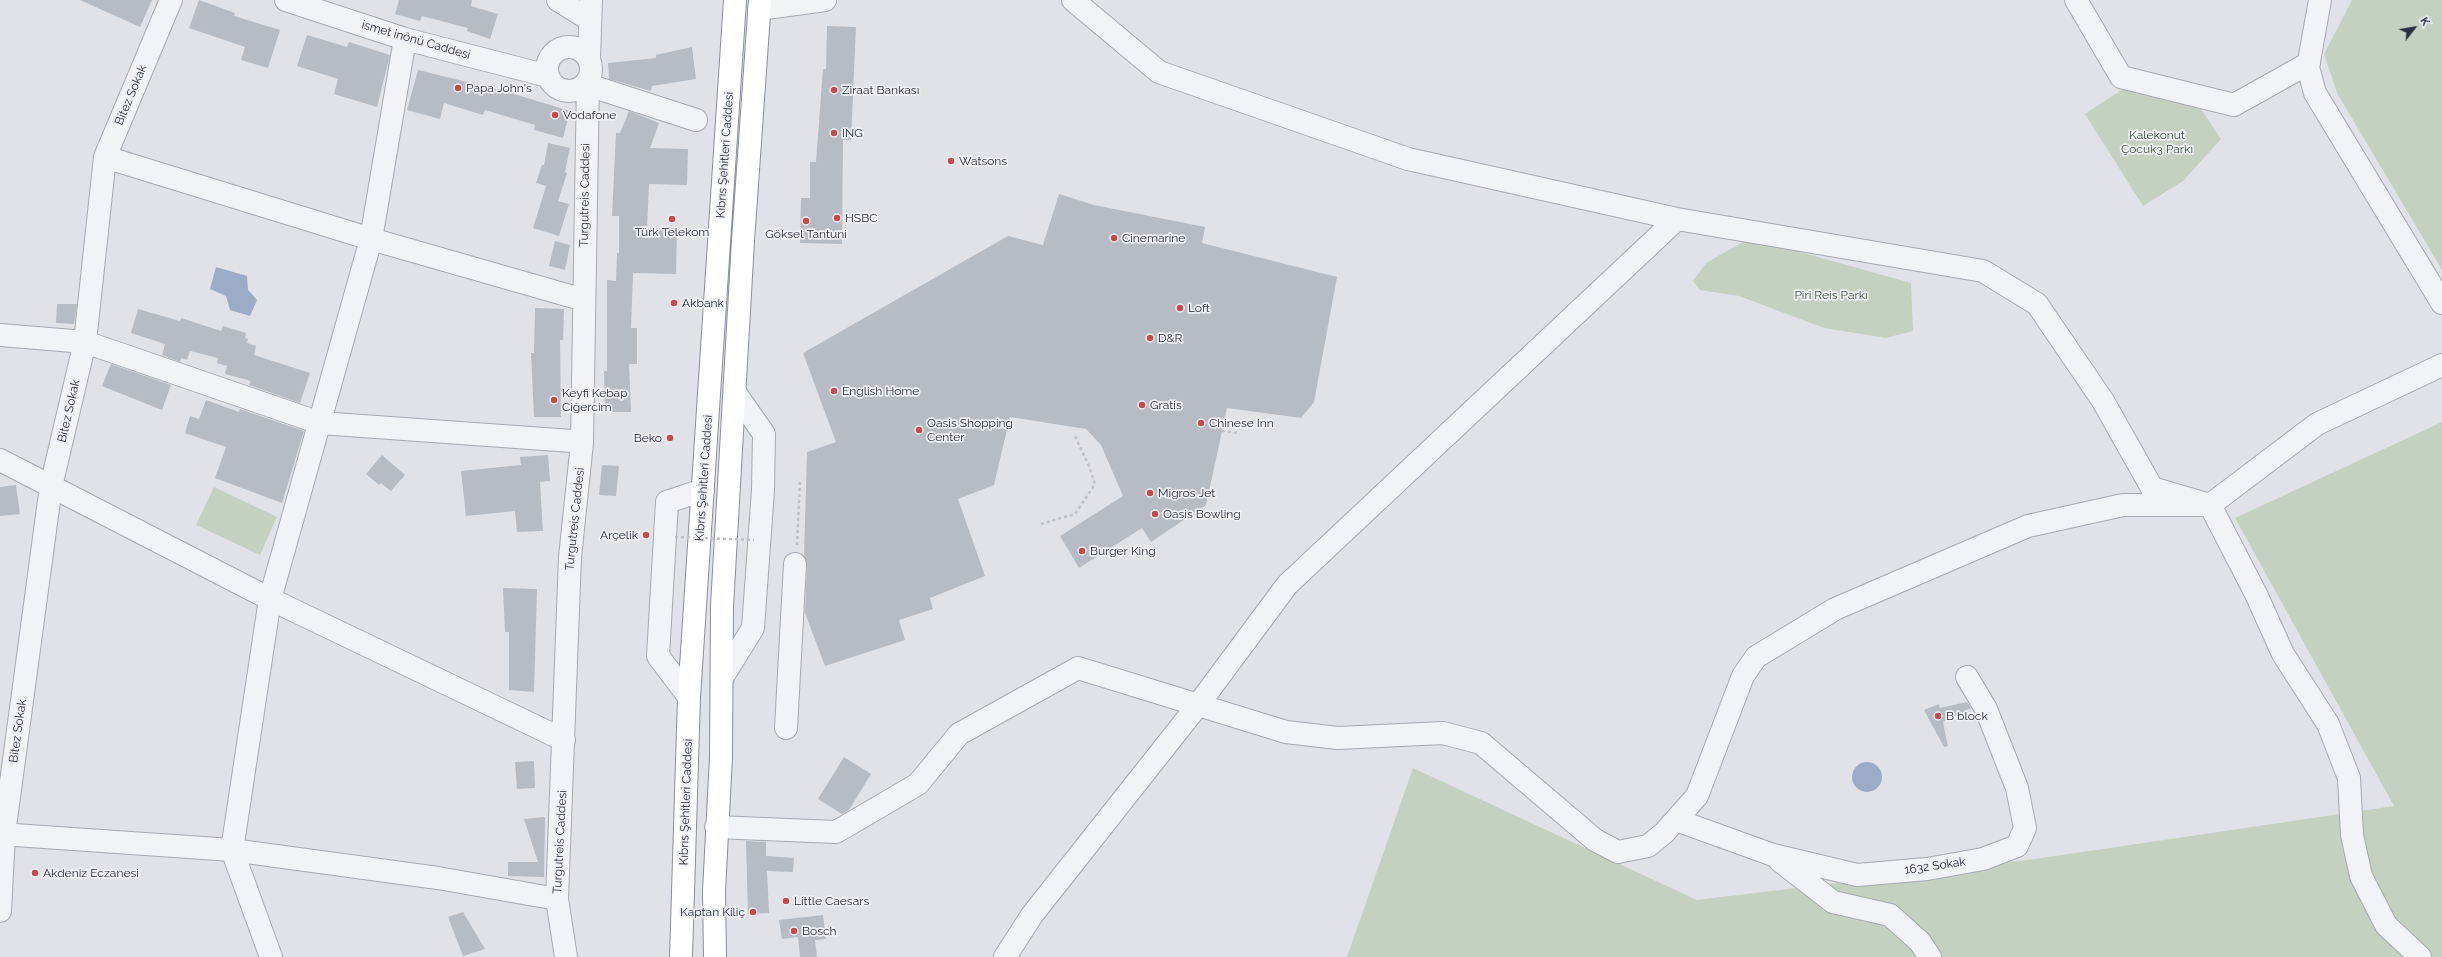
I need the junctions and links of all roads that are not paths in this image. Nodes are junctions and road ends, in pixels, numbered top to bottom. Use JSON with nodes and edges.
{"nodes":[{"id":1,"x":171,"y":0,"type":"edge"},
{"id":2,"x":286,"y":0,"type":"edge"},
{"id":3,"x":558,"y":0,"type":"edge"},
{"id":4,"x":735,"y":0,"type":"edge"},
{"id":5,"x":825,"y":0,"type":"edge"},
{"id":6,"x":1072,"y":0,"type":"edge"},
{"id":7,"x":2076,"y":0,"type":"edge"},
{"id":8,"x":2320,"y":0,"type":"edge"},
{"id":9,"x":759,"y":5,"type":"edge"},
{"id":10,"x":591,"y":10,"type":"edge"},
{"id":11,"x":405,"y":39,"type":"junction"},
{"id":12,"x":555,"y":52,"type":"junction"},
{"id":13,"x":2309,"y":63,"type":"junction"},
{"id":14,"x":513,"y":67,"type":"junction"},
{"id":15,"x":548,"y":76,"type":"junction"},
{"id":16,"x":584,"y":79,"type":"junction"},
{"id":17,"x":696,"y":120,"type":"dead end"},
{"id":18,"x":104,"y":157,"type":"junction"},
{"id":19,"x":1677,"y":219,"type":"junction"},
{"id":20,"x":372,"y":239,"type":"junction"},
{"id":21,"x":584,"y":300,"type":"junction"},
{"id":22,"x":2442,"y":303,"type":"edge"},
{"id":23,"x":0,"y":335,"type":"edge"},
{"id":24,"x":85,"y":342,"type":"junction"},
{"id":25,"x":2442,"y":365,"type":"edge"},
{"id":26,"x":736,"y":394,"type":"junction"},
{"id":27,"x":320,"y":423,"type":"junction"},
{"id":28,"x":582,"y":443,"type":"junction"},
{"id":29,"x":0,"y":460,"type":"edge"},
{"id":30,"x":52,"y":486,"type":"junction"},
{"id":31,"x":703,"y":490,"type":"junction"},
{"id":32,"x":2210,"y":505,"type":"junction"},
{"id":33,"x":796,"y":556,"type":"road end"},
{"id":34,"x":270,"y":599,"type":"junction"},
{"id":35,"x":1967,"y":677,"type":"dead end"},
{"id":36,"x":722,"y":678,"type":"junction"},
{"id":37,"x":689,"y":697,"type":"junction"},
{"id":38,"x":1198,"y":705,"type":"junction"},
{"id":39,"x":786,"y":728,"type":"dead end"},
{"id":40,"x":564,"y":740,"type":"junction"},
{"id":41,"x":1676,"y":820,"type":"junction"},
{"id":42,"x":716,"y":827,"type":"junction"},
{"id":43,"x":2,"y":834,"type":"edge"},
{"id":44,"x":232,"y":850,"type":"junction"},
{"id":45,"x":1773,"y":855,"type":"junction"},
{"id":46,"x":557,"y":899,"type":"junction"},
{"id":47,"x":0,"y":912,"type":"edge"},
{"id":48,"x":271,"y":957,"type":"edge"},
{"id":49,"x":566,"y":957,"type":"edge"},
{"id":50,"x":681,"y":957,"type":"edge"},
{"id":51,"x":715,"y":957,"type":"edge"},
{"id":52,"x":1005,"y":957,"type":"edge"},
{"id":53,"x":1930,"y":957,"type":"edge"},
{"id":54,"x":2420,"y":957,"type":"edge"}],
"edges":[{"from":1,"to":18,"type":"street","name":"Bitez Sokak"},
{"from":2,"to":11,"type":"street","name":"ismet inönü Caddesi"},
{"from":3,"to":10,"type":"street"},
{"from":4,"to":31,"type":"highway","name":"Kıbrıs Şehitleri Caddesi"},
{"from":5,"to":9,"type":"street"},
{"from":6,"to":19,"type":"street"},
{"from":7,"to":13,"type":"street"},
{"from":8,"to":13,"type":"street"},
{"from":9,"to":26,"type":"highway","name":"Kıbrıs Şehitleri Caddesi"},
{"from":10,"to":12,"type":"street"},
{"from":10,"to":16,"type":"street"},
{"from":11,"to":14,"type":"street","name":"ismet inönü Caddesi"},
{"from":11,"to":20,"type":"street"},
{"from":12,"to":14,"type":"street"},
{"from":12,"to":15,"type":"street"},
{"from":12,"to":16,"type":"street"},
{"from":13,"to":22,"type":"street"},
{"from":14,"to":15,"type":"street","name":"ismet inönü Caddesi"},
{"from":15,"to":16,"type":"street"},
{"from":16,"to":17,"type":"street"},
{"from":16,"to":21,"type":"street","name":"Turgutreis Caddesi"},
{"from":18,"to":20,"type":"street"},
{"from":18,"to":24,"type":"street","name":"Bitez Sokak"},
{"from":19,"to":32,"type":"street"},
{"from":19,"to":38,"type":"street"},
{"from":20,"to":21,"type":"street"},
{"from":20,"to":27,"type":"street"},
{"from":21,"to":28,"type":"street","name":"Turgutreis Caddesi"},
{"from":23,"to":24,"type":"street"},
{"from":24,"to":27,"type":"street"},
{"from":24,"to":30,"type":"street","name":"Bitez Sokak"},
{"from":25,"to":32,"type":"street"},
{"from":26,"to":36,"type":"highway","name":"Kıbrıs Şehitleri Caddesi"},
{"from":26,"to":36,"type":"street"},
{"from":27,"to":28,"type":"street"},
{"from":27,"to":34,"type":"street"},
{"from":28,"to":40,"type":"street","name":"Turgutreis Caddesi"},
{"from":29,"to":30,"type":"street"},
{"from":30,"to":34,"type":"street"},
{"from":30,"to":43,"type":"street","name":"Bitez Sokak"},
{"from":31,"to":37,"type":"highway","name":"Kıbrıs Şehitleri Caddesi"},
{"from":31,"to":37,"type":"street"},
{"from":32,"to":41,"type":"street"},
{"from":32,"to":54,"type":"street"},
{"from":33,"to":39,"type":"street"},
{"from":34,"to":40,"type":"street"},
{"from":34,"to":44,"type":"street"},
{"from":35,"to":45,"type":"street","name":"1632 Sokak"},
{"from":36,"to":42,"type":"highway","name":"Kıbrıs Şehitleri Caddesi"},
{"from":37,"to":50,"type":"highway","name":"Kıbrıs Şehitleri Caddesi"},
{"from":38,"to":41,"type":"street"},
{"from":38,"to":42,"type":"street"},
{"from":38,"to":52,"type":"street"},
{"from":40,"to":46,"type":"street","name":"Turgutreis Caddesi"},
{"from":41,"to":45,"type":"street","name":"1632 Sokak"},
{"from":42,"to":51,"type":"highway","name":"Kıbrıs Şehitleri Caddesi"},
{"from":43,"to":44,"type":"street"},
{"from":43,"to":47,"type":"street","name":"Bitez Sokak"},
{"from":44,"to":46,"type":"street"},
{"from":44,"to":48,"type":"street"},
{"from":45,"to":53,"type":"street"},
{"from":46,"to":49,"type":"street","name":"Turgutreis Caddesi"}]}
